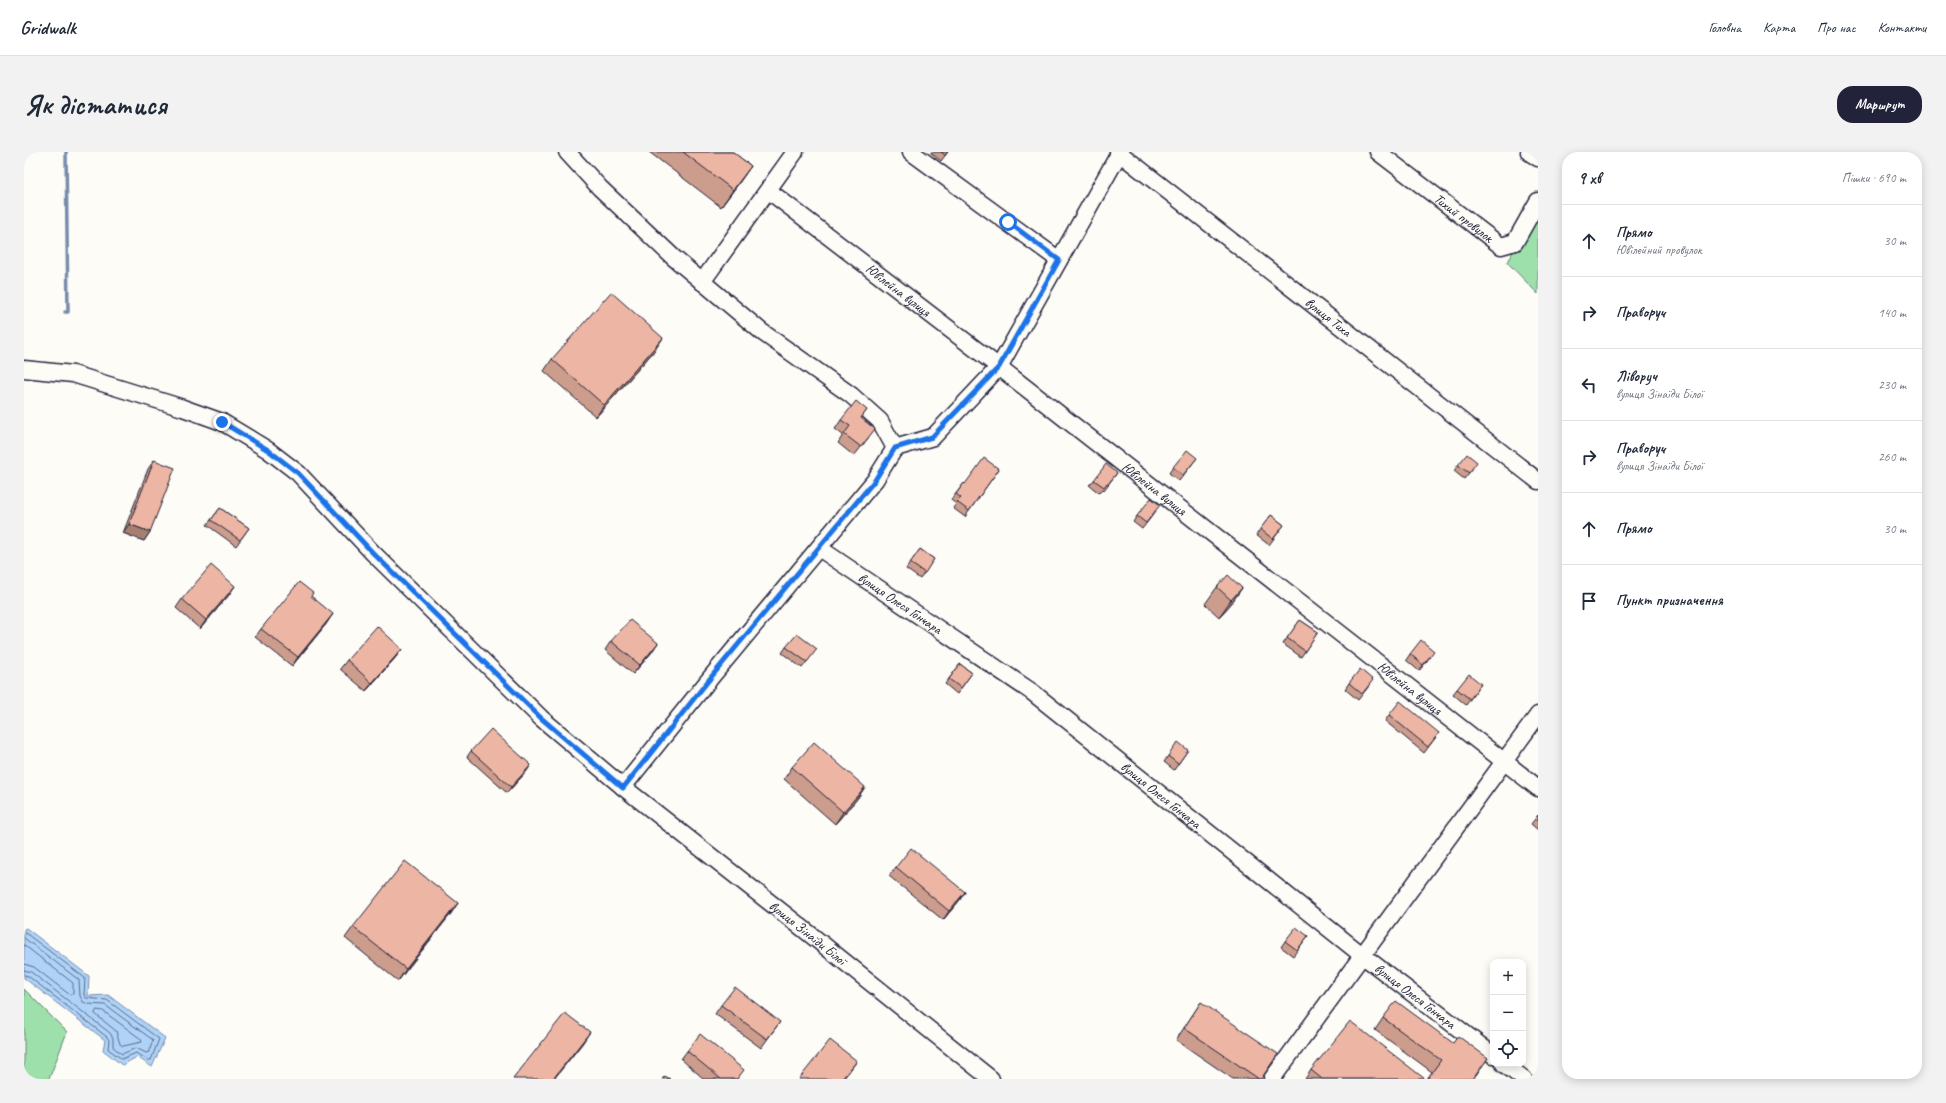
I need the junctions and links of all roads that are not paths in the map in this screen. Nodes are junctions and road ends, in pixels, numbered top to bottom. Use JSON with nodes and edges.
{"nodes":[{"id":1,"x":566,"y":152,"type":"edge"},
{"id":2,"x":795,"y":152,"type":"edge"},
{"id":3,"x":912,"y":152,"type":"edge"},
{"id":4,"x":1119,"y":152,"type":"edge"},
{"id":5,"x":1378,"y":152,"type":"edge"},
{"id":6,"x":1529,"y":152,"type":"edge"},
{"id":7,"x":1538,"y":158,"type":"edge"},
{"id":8,"x":769,"y":191,"type":"junction"},
{"id":9,"x":1538,"y":201,"type":"edge"},
{"id":10,"x":1059,"y":260,"type":"junction"},
{"id":11,"x":702,"y":282,"type":"junction"},
{"id":12,"x":999,"y":367,"type":"junction"},
{"id":13,"x":24,"y":369,"type":"edge"},
{"id":14,"x":895,"y":448,"type":"junction"},
{"id":15,"x":1538,"y":481,"type":"edge"},
{"id":16,"x":819,"y":548,"type":"junction"},
{"id":17,"x":1538,"y":715,"type":"edge"},
{"id":18,"x":1503,"y":760,"type":"junction"},
{"id":19,"x":623,"y":788,"type":"junction"},
{"id":20,"x":1538,"y":788,"type":"edge"},
{"id":21,"x":1362,"y":955,"type":"junction"},
{"id":22,"x":1490,"y":1053,"type":"edge"},
{"id":23,"x":1508,"y":1067,"type":"edge"},
{"id":24,"x":991,"y":1079,"type":"edge"},
{"id":25,"x":1272,"y":1079,"type":"edge"},
{"id":26,"x":1524,"y":1079,"type":"edge"}],
"edges":[{"from":1,"to":11,"type":"street"},
{"from":2,"to":8,"type":"street"},
{"from":3,"to":10,"type":"street"},
{"from":4,"to":10,"type":"street"},
{"from":4,"to":15,"type":"street","name":"вулиця Тиха"},
{"from":5,"to":9,"type":"street","name":"Тихий провулок"},
{"from":6,"to":7,"type":"street"},
{"from":8,"to":11,"type":"street"},
{"from":8,"to":12,"type":"street","name":"Ювілейна вулиця"},
{"from":10,"to":12,"type":"street"},
{"from":11,"to":14,"type":"street"},
{"from":12,"to":14,"type":"street"},
{"from":12,"to":18,"type":"street","name":"Ювілейна вулиця"},
{"from":13,"to":19,"type":"street","name":"вулиця Зінаїди Білої"},
{"from":14,"to":16,"type":"street"},
{"from":16,"to":19,"type":"street"},
{"from":16,"to":21,"type":"street","name":"вулиця Олеся Гончара"},
{"from":17,"to":18,"type":"street"},
{"from":18,"to":20,"type":"street","name":"Ювілейна вулиця"},
{"from":18,"to":21,"type":"street"},
{"from":19,"to":24,"type":"street","name":"вулиця Зінаїди Білої"},
{"from":21,"to":22,"type":"street","name":"вулиця Олеся Гончара"},
{"from":21,"to":25,"type":"street"},
{"from":23,"to":26,"type":"street"}]}
